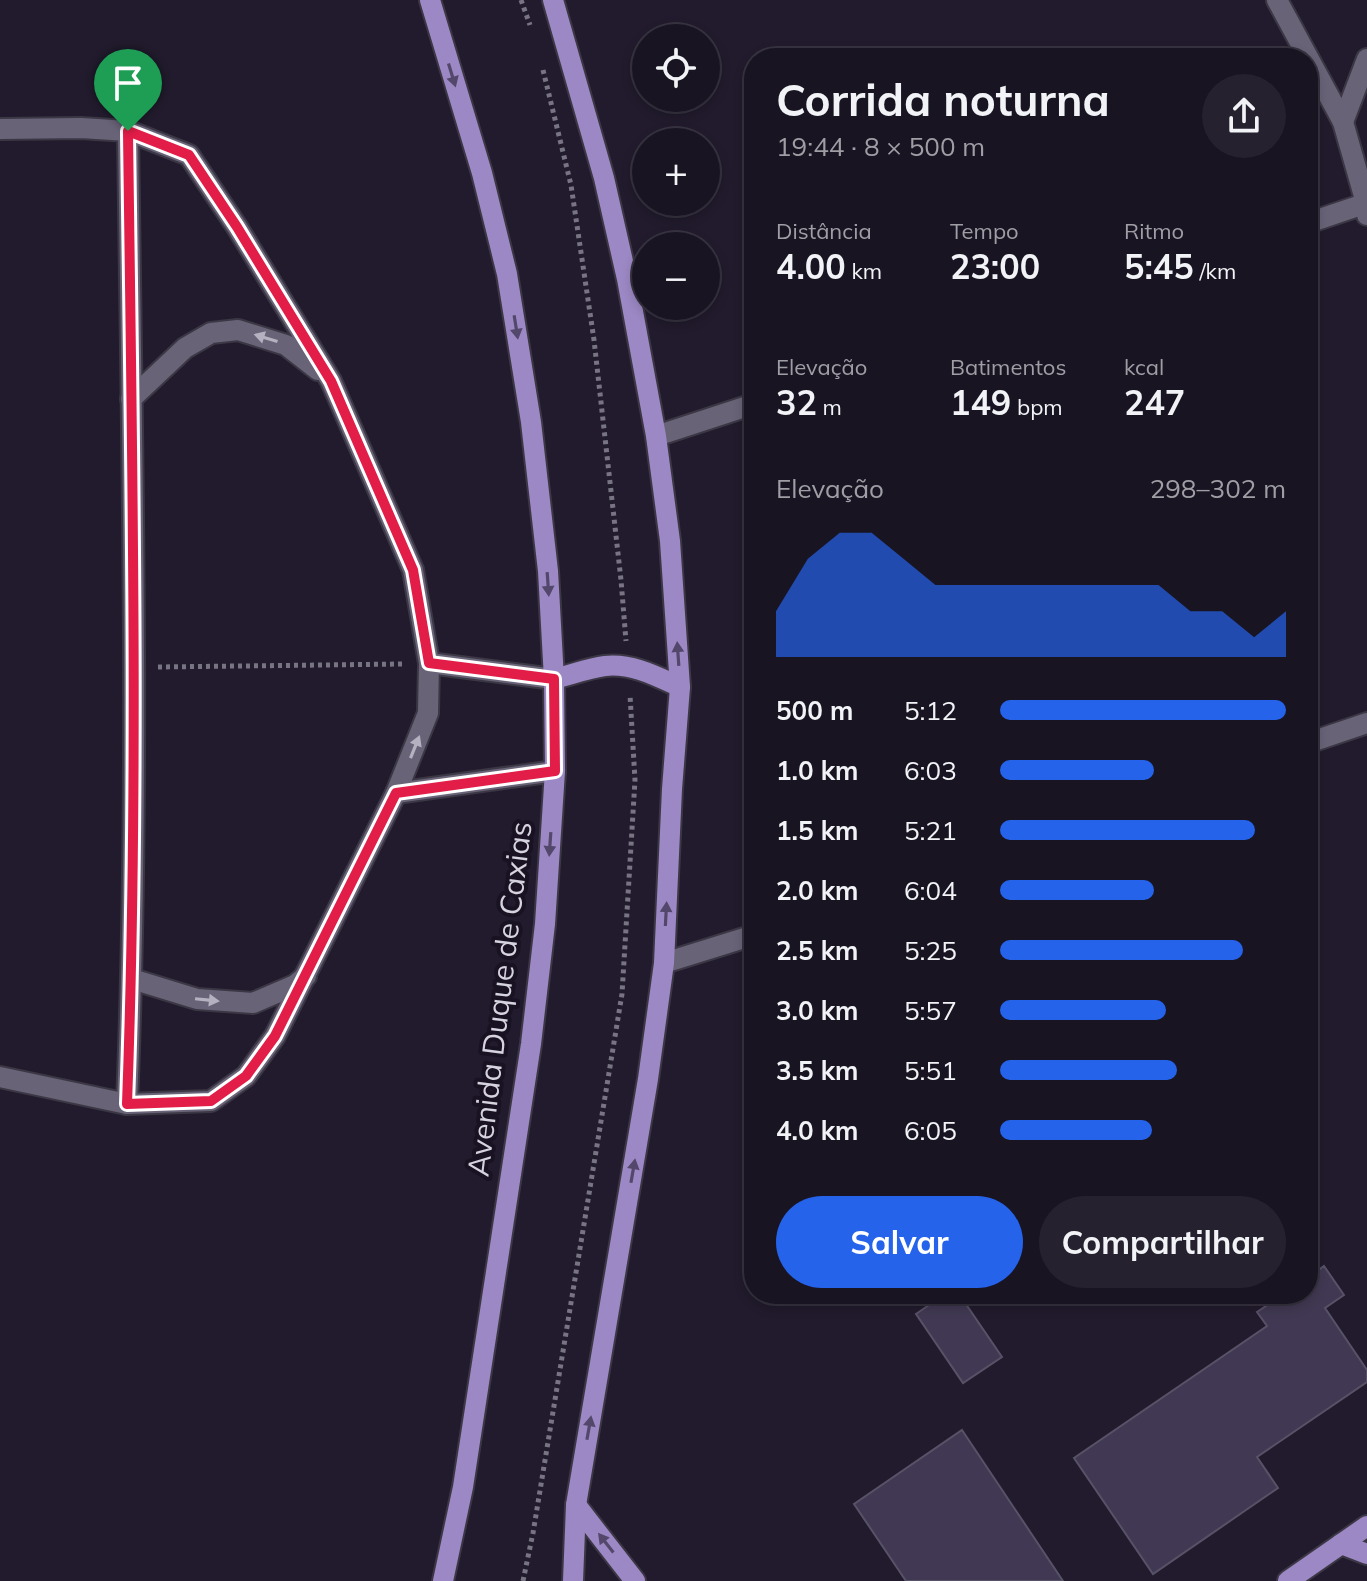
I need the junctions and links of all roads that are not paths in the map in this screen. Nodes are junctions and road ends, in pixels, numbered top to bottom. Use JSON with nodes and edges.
{"nodes":[{"id":1,"x":553,"y":0,"type":"edge"},
{"id":2,"x":1277,"y":0,"type":"edge"},
{"id":3,"x":434,"y":1,"type":"edge"},
{"id":4,"x":1303,"y":48,"type":"edge"},
{"id":5,"x":1367,"y":59,"type":"edge"},
{"id":6,"x":1318,"y":76,"type":"edge"},
{"id":7,"x":1343,"y":122,"type":"junction"},
{"id":8,"x":0,"y":129,"type":"edge"},
{"id":9,"x":128,"y":131,"type":"junction"},
{"id":10,"x":1367,"y":203,"type":"edge"},
{"id":11,"x":1367,"y":215,"type":"edge"},
{"id":12,"x":1318,"y":220,"type":"edge"},
{"id":13,"x":331,"y":381,"type":"junction"},
{"id":14,"x":131,"y":399,"type":"junction"},
{"id":15,"x":744,"y":407,"type":"edge"},
{"id":16,"x":656,"y":436,"type":"junction"},
{"id":17,"x":429,"y":663,"type":"junction"},
{"id":18,"x":554,"y":679,"type":"junction"},
{"id":19,"x":680,"y":687,"type":"junction"},
{"id":20,"x":1367,"y":723,"type":"edge"},
{"id":21,"x":1318,"y":740,"type":"edge"},
{"id":22,"x":555,"y":771,"type":"junction"},
{"id":23,"x":396,"y":793,"type":"junction"},
{"id":24,"x":744,"y":938,"type":"edge"},
{"id":25,"x":664,"y":963,"type":"junction"},
{"id":26,"x":306,"y":976,"type":"junction"},
{"id":27,"x":132,"y":979,"type":"junction"},
{"id":28,"x":0,"y":1077,"type":"edge"},
{"id":29,"x":127,"y":1104,"type":"junction"},
{"id":30,"x":576,"y":1505,"type":"junction"},
{"id":31,"x":1367,"y":1526,"type":"edge"},
{"id":32,"x":1341,"y":1544,"type":"junction"},
{"id":33,"x":1367,"y":1554,"type":"edge"},
{"id":34,"x":443,"y":1581,"type":"edge"},
{"id":35,"x":573,"y":1581,"type":"edge"},
{"id":36,"x":635,"y":1581,"type":"edge"},
{"id":37,"x":1288,"y":1581,"type":"edge"}],
"edges":[{"from":1,"to":16,"type":"main road"},
{"from":2,"to":4,"type":"street"},
{"from":3,"to":18,"type":"main road","name":"Avenida Duque de Caxias","one_way":true},
{"from":5,"to":7,"type":"street"},
{"from":6,"to":7,"type":"street"},
{"from":7,"to":10,"type":"street"},
{"from":8,"to":9,"type":"street"},
{"from":9,"to":13,"type":"street"},
{"from":9,"to":14,"type":"street"},
{"from":10,"to":11,"type":"street"},
{"from":10,"to":12,"type":"street"},
{"from":13,"to":14,"type":"street","one_way":true},
{"from":13,"to":17,"type":"street"},
{"from":14,"to":27,"type":"street"},
{"from":15,"to":16,"type":"street"},
{"from":19,"to":16,"type":"main road","one_way":true},
{"from":17,"to":18,"type":"street"},
{"from":23,"to":17,"type":"street","one_way":true},
{"from":18,"to":19,"type":"main road"},
{"from":18,"to":22,"type":"main road","name":"Avenida Duque de Caxias"},
{"from":25,"to":19,"type":"main road","one_way":true},
{"from":20,"to":21,"type":"street"},
{"from":22,"to":23,"type":"street"},
{"from":22,"to":34,"type":"main road","name":"Avenida Duque de Caxias","one_way":true},
{"from":23,"to":26,"type":"street"},
{"from":24,"to":25,"type":"street"},
{"from":30,"to":25,"type":"main road","one_way":true},
{"from":27,"to":26,"type":"street","one_way":true},
{"from":26,"to":29,"type":"street"},
{"from":27,"to":29,"type":"street"},
{"from":28,"to":29,"type":"street"},
{"from":30,"to":35,"type":"main road"},
{"from":36,"to":30,"type":"main road","one_way":true},
{"from":31,"to":32,"type":"main road"},
{"from":32,"to":33,"type":"main road"},
{"from":32,"to":37,"type":"main road"}]}
